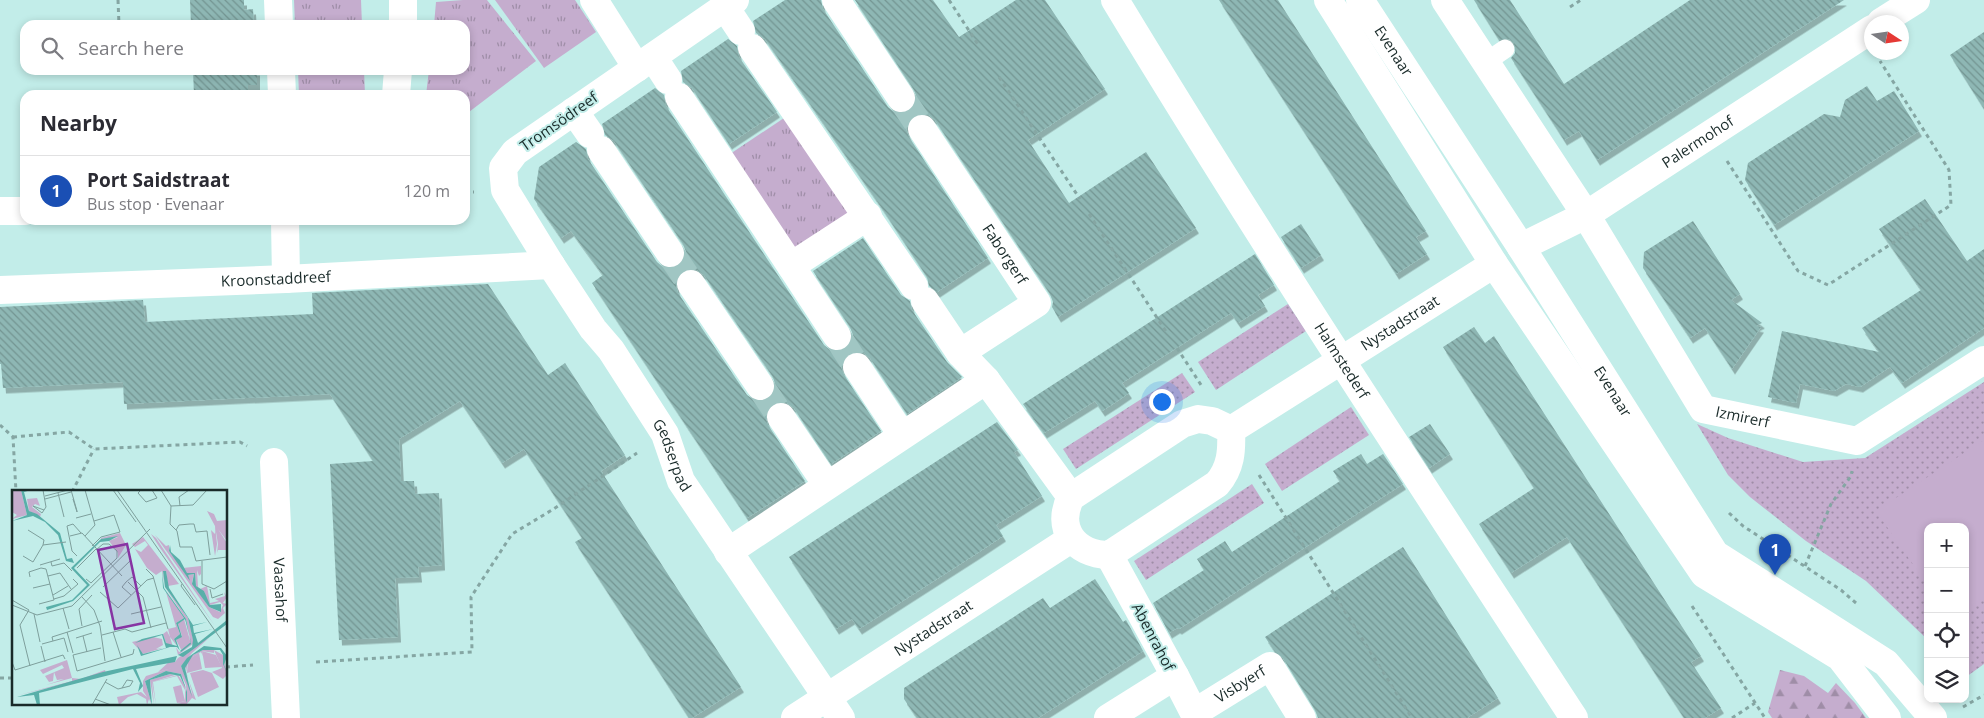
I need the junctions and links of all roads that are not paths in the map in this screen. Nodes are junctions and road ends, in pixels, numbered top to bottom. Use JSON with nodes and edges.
{"nodes":[{"id":1,"x":278,"y":0,"type":"edge"},
{"id":2,"x":403,"y":0,"type":"edge"},
{"id":3,"x":594,"y":0,"type":"edge"},
{"id":4,"x":836,"y":0,"type":"edge"},
{"id":5,"x":1115,"y":0,"type":"edge"},
{"id":6,"x":1328,"y":0,"type":"edge"},
{"id":7,"x":1360,"y":0,"type":"edge"},
{"id":8,"x":1445,"y":0,"type":"edge"},
{"id":9,"x":1916,"y":0,"type":"edge"},
{"id":10,"x":730,"y":4,"type":"edge"},
{"id":11,"x":1893,"y":15,"type":"edge"},
{"id":12,"x":279,"y":20,"type":"edge"},
{"id":13,"x":403,"y":20,"type":"edge"},
{"id":14,"x":1864,"y":34,"type":"edge"},
{"id":15,"x":645,"y":62,"type":"junction"},
{"id":16,"x":281,"y":75,"type":"edge"},
{"id":17,"x":398,"y":75,"type":"edge"},
{"id":18,"x":282,"y":90,"type":"edge"},
{"id":19,"x":396,"y":90,"type":"edge"},
{"id":20,"x":901,"y":98,"type":"tunnel mouth"},
{"id":21,"x":574,"y":111,"type":"junction"},
{"id":22,"x":922,"y":129,"type":"tunnel mouth"},
{"id":23,"x":505,"y":190,"type":"joint"},
{"id":24,"x":20,"y":210,"type":"edge"},
{"id":25,"x":0,"y":212,"type":"edge"},
{"id":26,"x":1586,"y":215,"type":"junction"},
{"id":27,"x":868,"y":216,"type":"junction"},
{"id":28,"x":285,"y":225,"type":"edge"},
{"id":29,"x":1521,"y":248,"type":"junction"},
{"id":30,"x":670,"y":253,"type":"tunnel mouth"},
{"id":31,"x":1494,"y":264,"type":"junction"},
{"id":32,"x":551,"y":265,"type":"junction"},
{"id":33,"x":791,"y":266,"type":"junction"},
{"id":34,"x":286,"y":279,"type":"junction"},
{"id":35,"x":691,"y":284,"type":"tunnel mouth"},
{"id":36,"x":0,"y":290,"type":"edge"},
{"id":37,"x":837,"y":336,"type":"tunnel mouth"},
{"id":38,"x":960,"y":354,"type":"junction"},
{"id":39,"x":1341,"y":360,"type":"junction"},
{"id":40,"x":1984,"y":360,"type":"edge"},
{"id":41,"x":857,"y":367,"type":"tunnel mouth"},
{"id":42,"x":986,"y":380,"type":"junction"},
{"id":43,"x":760,"y":386,"type":"tunnel mouth"},
{"id":44,"x":781,"y":418,"type":"tunnel mouth"},
{"id":45,"x":1231,"y":430,"type":"junction"},
{"id":46,"x":902,"y":435,"type":"junction"},
{"id":47,"x":274,"y":462,"type":"road end"},
{"id":48,"x":828,"y":485,"type":"junction"},
{"id":49,"x":1071,"y":496,"type":"junction"},
{"id":50,"x":1071,"y":539,"type":"junction"},
{"id":51,"x":728,"y":552,"type":"junction"},
{"id":52,"x":1109,"y":554,"type":"junction"},
{"id":53,"x":1175,"y":676,"type":"junction"},
{"id":54,"x":835,"y":708,"type":"edge"},
{"id":55,"x":1946,"y":714,"type":"edge"},
{"id":56,"x":286,"y":718,"type":"edge"},
{"id":57,"x":796,"y":718,"type":"edge"},
{"id":58,"x":1108,"y":718,"type":"edge"},
{"id":59,"x":1302,"y":718,"type":"edge"},
{"id":60,"x":1574,"y":718,"type":"edge"},
{"id":61,"x":1887,"y":718,"type":"edge"}],
"edges":[{"from":1,"to":12,"type":"street"},
{"from":2,"to":13,"type":"street"},
{"from":3,"to":15,"type":"street"},
{"from":4,"to":20,"type":"street"},
{"from":5,"to":39,"type":"street","name":"Halmstederf"},
{"from":6,"to":31,"type":"street","name":"Evenaar"},
{"from":7,"to":29,"type":"street","name":"Evenaar"},
{"from":8,"to":26,"type":"street"},
{"from":9,"to":11,"type":"street"},
{"from":10,"to":15,"type":"street","name":"Tromsödreef"},
{"from":10,"to":27,"type":"street"},
{"from":14,"to":26,"type":"street","name":"Palermohof"},
{"from":15,"to":21,"type":"street","name":"Tromsödreef"},
{"from":15,"to":33,"type":"street"},
{"from":16,"to":18,"type":"street"},
{"from":17,"to":19,"type":"street"},
{"from":21,"to":23,"type":"street","name":"Tromsödreef"},
{"from":21,"to":30,"type":"street"},
{"from":22,"to":38,"type":"street","name":"Faborgerf"},
{"from":23,"to":32,"type":"street","name":"Gedserpad"},
{"from":24,"to":25,"type":"street"},
{"from":26,"to":29,"type":"street","name":"Palermohof"},
{"from":26,"to":40,"type":"street","name":"Izmirerf"},
{"from":27,"to":33,"type":"street"},
{"from":27,"to":38,"type":"street"},
{"from":28,"to":34,"type":"street"},
{"from":29,"to":31,"type":"street","name":"Nystadstraat"},
{"from":29,"to":55,"type":"street","name":"Evenaar"},
{"from":31,"to":39,"type":"street","name":"Nystadstraat"},
{"from":31,"to":61,"type":"street","name":"Evenaar"},
{"from":32,"to":34,"type":"street","name":"Kroonstaddreef"},
{"from":32,"to":51,"type":"street","name":"Gedserpad"},
{"from":33,"to":37,"type":"street"},
{"from":34,"to":36,"type":"street","name":"Kroonstaddreef"},
{"from":35,"to":43,"type":"street"},
{"from":38,"to":42,"type":"street"},
{"from":39,"to":45,"type":"street","name":"Nystadstraat"},
{"from":39,"to":60,"type":"street","name":"Halmstederf"},
{"from":41,"to":46,"type":"street"},
{"from":42,"to":46,"type":"street"},
{"from":42,"to":49,"type":"street"},
{"from":44,"to":48,"type":"street"},
{"from":45,"to":49,"type":"street"},
{"from":45,"to":52,"type":"street"},
{"from":46,"to":48,"type":"street"},
{"from":47,"to":56,"type":"street","name":"Vaasahof"},
{"from":48,"to":51,"type":"street"},
{"from":49,"to":50,"type":"street"},
{"from":50,"to":52,"type":"street"},
{"from":50,"to":54,"type":"street","name":"Nystadstraat"},
{"from":51,"to":54,"type":"street","name":"Gedserpad"},
{"from":52,"to":53,"type":"street","name":"Abenrahof"},
{"from":53,"to":58,"type":"street","name":"Abenrahof"},
{"from":53,"to":59,"type":"street","name":"Visbyerf"},
{"from":54,"to":57,"type":"street","name":"Nystadstraat"}]}
